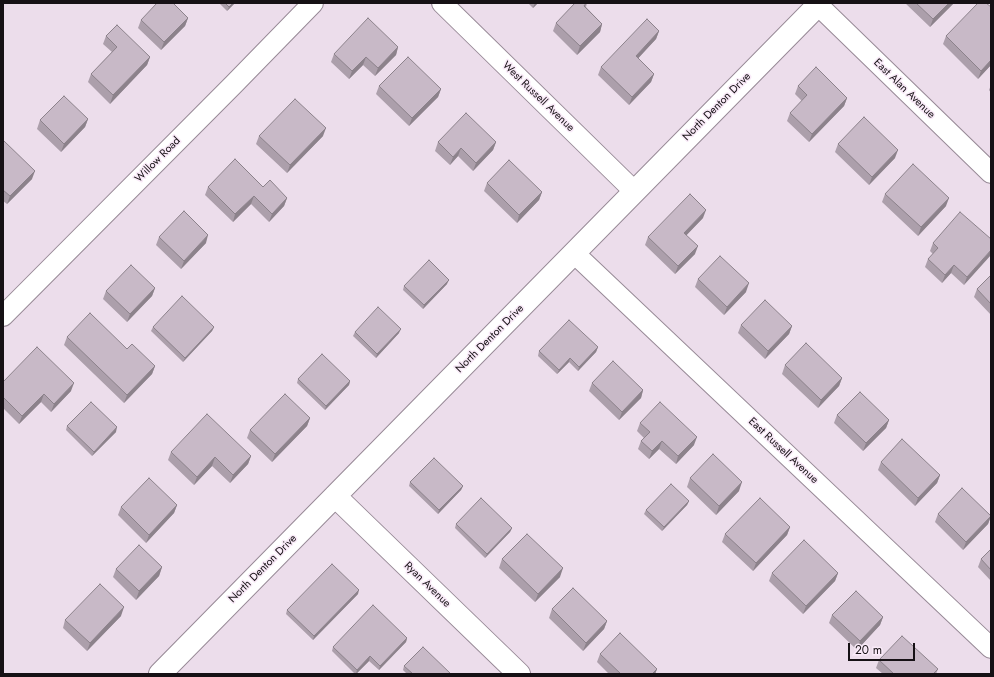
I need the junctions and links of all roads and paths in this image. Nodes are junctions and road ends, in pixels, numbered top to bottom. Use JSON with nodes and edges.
{"nodes":[{"id":1,"x":312,"y":3,"type":"edge"},
{"id":2,"x":442,"y":3,"type":"edge"},
{"id":3,"x":819,"y":4,"type":"edge"},
{"id":4,"x":991,"y":173,"type":"edge"},
{"id":5,"x":634,"y":192,"type":"junction"},
{"id":6,"x":574,"y":253,"type":"junction"},
{"id":7,"x":3,"y":316,"type":"edge"},
{"id":8,"x":335,"y":496,"type":"junction"},
{"id":9,"x":991,"y":648,"type":"edge"},
{"id":10,"x":160,"y":674,"type":"edge"},
{"id":11,"x":519,"y":674,"type":"edge"}],
"edges":[{"from":1,"to":7,"type":"street","name":"Willow Road"},
{"from":2,"to":5,"type":"street","name":"West Russell Avenue"},
{"from":3,"to":4,"type":"street","name":"East Alan Avenue"},
{"from":3,"to":5,"type":"street","name":"North Denton Drive"},
{"from":5,"to":6,"type":"street","name":"North Denton Drive"},
{"from":6,"to":8,"type":"street","name":"North Denton Drive"},
{"from":6,"to":9,"type":"street","name":"East Russell Avenue"},
{"from":8,"to":10,"type":"street","name":"North Denton Drive"},
{"from":8,"to":11,"type":"street","name":"Ryan Avenue"}]}
